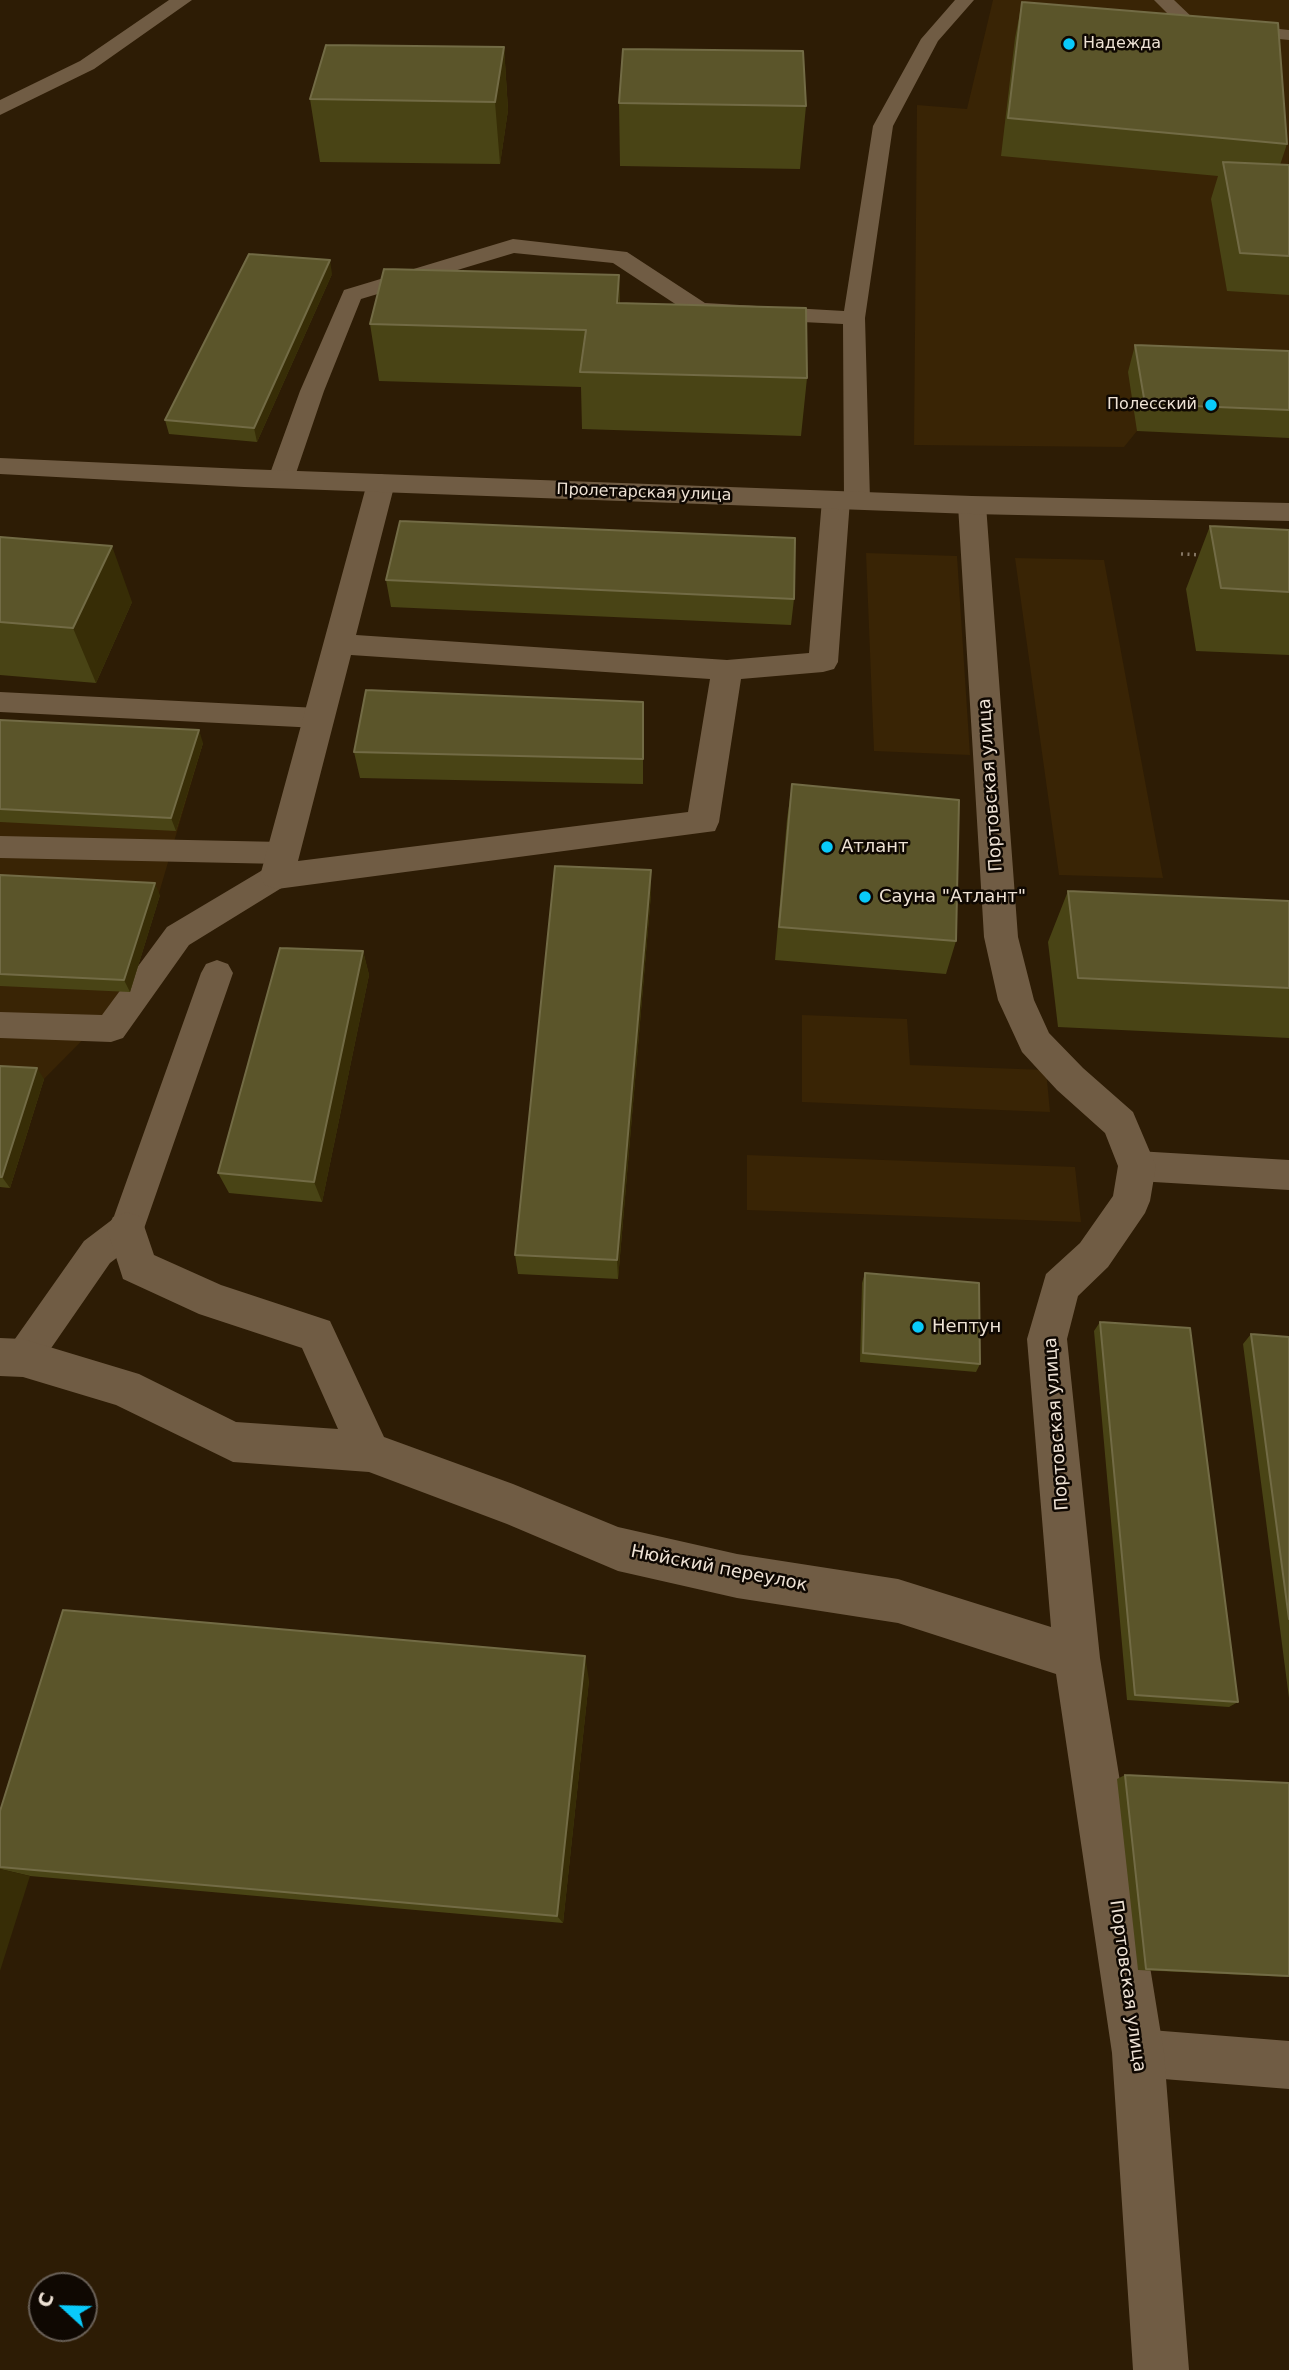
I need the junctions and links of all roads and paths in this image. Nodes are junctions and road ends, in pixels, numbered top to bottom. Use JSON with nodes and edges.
{"nodes":[{"id":1,"x":182,"y":0,"type":"edge"},
{"id":2,"x":965,"y":0,"type":"edge"},
{"id":3,"x":1163,"y":0,"type":"edge"},
{"id":4,"x":1289,"y":36,"type":"edge"},
{"id":5,"x":0,"y":108,"type":"edge"},
{"id":6,"x":854,"y":318,"type":"junction"},
{"id":7,"x":0,"y":466,"type":"edge"},
{"id":8,"x":281,"y":480,"type":"junction"},
{"id":9,"x":381,"y":483,"type":"junction"},
{"id":10,"x":847,"y":500,"type":"junction"},
{"id":11,"x":972,"y":505,"type":"junction"},
{"id":12,"x":1289,"y":512,"type":"edge"},
{"id":13,"x":339,"y":643,"type":"junction"},
{"id":14,"x":727,"y":670,"type":"junction"},
{"id":15,"x":0,"y":702,"type":"edge"},
{"id":16,"x":318,"y":718,"type":"junction"},
{"id":17,"x":0,"y":847,"type":"edge"},
{"id":18,"x":280,"y":865,"type":"junction"},
{"id":19,"x":217,"y":973,"type":"dead end"},
{"id":20,"x":0,"y":1025,"type":"edge"},
{"id":21,"x":1137,"y":1166,"type":"junction"},
{"id":22,"x":1289,"y":1175,"type":"edge"},
{"id":23,"x":128,"y":1229,"type":"junction"},
{"id":24,"x":11,"y":1357,"type":"edge"},
{"id":25,"x":369,"y":1452,"type":"junction"},
{"id":26,"x":1077,"y":1658,"type":"junction"},
{"id":27,"x":1138,"y":2053,"type":"junction"},
{"id":28,"x":1289,"y":2065,"type":"edge"},
{"id":29,"x":1161,"y":2370,"type":"edge"}],
"edges":[{"from":1,"to":5,"type":"street"},
{"from":2,"to":6,"type":"lane"},
{"from":3,"to":4,"type":"lane"},
{"from":6,"to":8,"type":"lane"},
{"from":6,"to":10,"type":"lane"},
{"from":7,"to":8,"type":"street","name":"Пролетарская улица"},
{"from":8,"to":9,"type":"street","name":"Пролетарская улица"},
{"from":9,"to":10,"type":"street","name":"Пролетарская улица"},
{"from":9,"to":13,"type":"street"},
{"from":10,"to":11,"type":"street","name":"Пролетарская улица"},
{"from":10,"to":14,"type":"street"},
{"from":11,"to":12,"type":"street","name":"Пролетарская улица"},
{"from":11,"to":21,"type":"street","name":"Портовская улица"},
{"from":13,"to":14,"type":"street"},
{"from":13,"to":16,"type":"street"},
{"from":14,"to":18,"type":"street"},
{"from":15,"to":16,"type":"lane"},
{"from":16,"to":18,"type":"street"},
{"from":17,"to":18,"type":"lane"},
{"from":18,"to":20,"type":"lane"},
{"from":19,"to":23,"type":"lane"},
{"from":21,"to":22,"type":"lane"},
{"from":21,"to":26,"type":"street","name":"Портовская улица"},
{"from":23,"to":24,"type":"lane"},
{"from":23,"to":25,"type":"street"},
{"from":24,"to":25,"type":"street","name":"Нюйский переулок"},
{"from":25,"to":26,"type":"street","name":"Нюйский переулок"},
{"from":26,"to":27,"type":"street","name":"Портовская улица"},
{"from":27,"to":28,"type":"lane"},
{"from":27,"to":29,"type":"street","name":"Портовская улица"}]}
